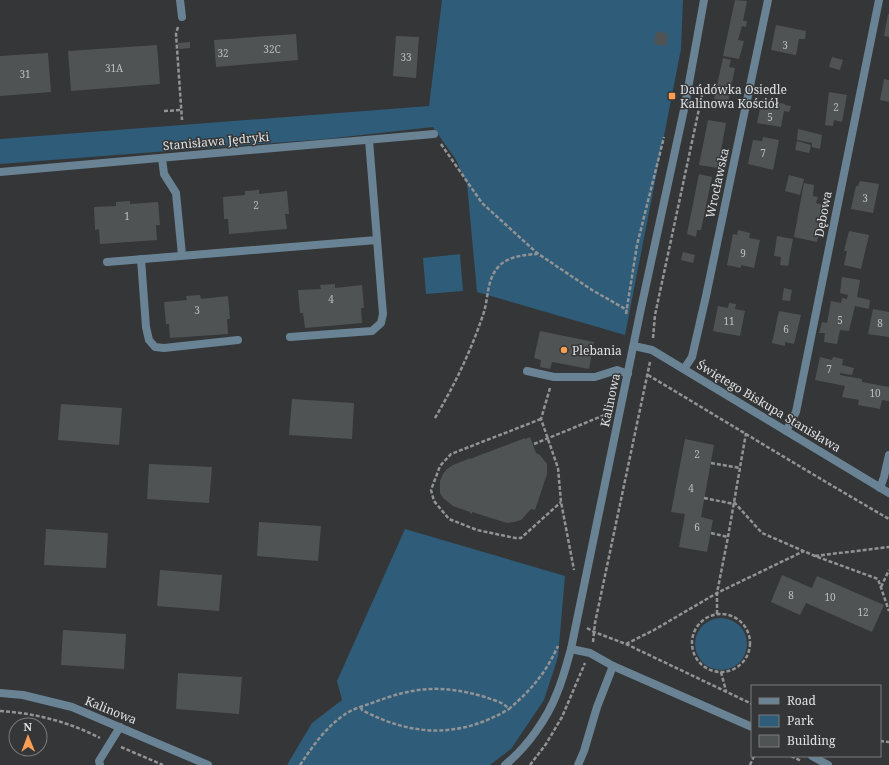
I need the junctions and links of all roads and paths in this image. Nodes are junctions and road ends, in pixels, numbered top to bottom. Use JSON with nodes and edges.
{"nodes":[{"id":1,"x":180,"y":0,"type":"edge"},
{"id":2,"x":704,"y":0,"type":"edge"},
{"id":3,"x":768,"y":0,"type":"edge"},
{"id":4,"x":879,"y":0,"type":"edge"},
{"id":5,"x":182,"y":17,"type":"joint"},
{"id":6,"x":702,"y":95,"type":"dead end"},
{"id":7,"x":182,"y":110,"type":"junction"},
{"id":8,"x":164,"y":111,"type":"dead end"},
{"id":9,"x":182,"y":120,"type":"dead end"},
{"id":10,"x":665,"y":133,"type":"dead end"},
{"id":11,"x":434,"y":134,"type":"joint"},
{"id":12,"x":368,"y":140,"type":"junction"},
{"id":13,"x":162,"y":158,"type":"junction"},
{"id":14,"x":0,"y":172,"type":"edge"},
{"id":15,"x":377,"y":240,"type":"junction"},
{"id":16,"x":537,"y":254,"type":"junction"},
{"id":17,"x":182,"y":255,"type":"junction"},
{"id":18,"x":141,"y":259,"type":"junction"},
{"id":19,"x":107,"y":262,"type":"dead end"},
{"id":20,"x":290,"y":337,"type":"dead end"},
{"id":21,"x":238,"y":340,"type":"dead end"},
{"id":22,"x":634,"y":346,"type":"junction"},
{"id":23,"x":652,"y":350,"type":"junction"},
{"id":24,"x":684,"y":369,"type":"junction"},
{"id":25,"x":527,"y":371,"type":"dead end"},
{"id":26,"x":628,"y":374,"type":"junction"},
{"id":27,"x":648,"y":375,"type":"junction"},
{"id":28,"x":554,"y":376,"type":"junction"},
{"id":29,"x":607,"y":414,"type":"dead end"},
{"id":30,"x":435,"y":418,"type":"dead end"},
{"id":31,"x":541,"y":419,"type":"junction"},
{"id":32,"x":786,"y":431,"type":"junction"},
{"id":33,"x":746,"y":433,"type":"junction"},
{"id":34,"x":548,"y":438,"type":"junction"},
{"id":35,"x":534,"y":444,"type":"dead end"},
{"id":36,"x":889,"y":455,"type":"edge"},
{"id":37,"x":711,"y":463,"type":"dead end"},
{"id":38,"x":740,"y":468,"type":"junction"},
{"id":39,"x":880,"y":488,"type":"junction"},
{"id":40,"x":889,"y":493,"type":"edge"},
{"id":41,"x":704,"y":498,"type":"dead end"},
{"id":42,"x":561,"y":502,"type":"junction"},
{"id":43,"x":734,"y":503,"type":"junction"},
{"id":44,"x":889,"y":519,"type":"edge"},
{"id":45,"x":711,"y":534,"type":"dead end"},
{"id":46,"x":728,"y":536,"type":"junction"},
{"id":47,"x":889,"y":547,"type":"edge"},
{"id":48,"x":804,"y":551,"type":"junction"},
{"id":49,"x":815,"y":556,"type":"junction"},
{"id":50,"x":574,"y":570,"type":"dead end"},
{"id":51,"x":889,"y":570,"type":"edge"},
{"id":52,"x":881,"y":587,"type":"junction"},
{"id":53,"x":717,"y":593,"type":"junction"},
{"id":54,"x":889,"y":611,"type":"edge"},
{"id":55,"x":717,"y":614,"type":"junction"},
{"id":56,"x":576,"y":622,"type":"junction"},
{"id":57,"x":594,"y":632,"type":"junction"},
{"id":58,"x":560,"y":641,"type":"dead end"},
{"id":59,"x":626,"y":644,"type":"junction"},
{"id":60,"x":571,"y":649,"type":"junction"},
{"id":61,"x":590,"y":653,"type":"junction"},
{"id":62,"x":614,"y":666,"type":"junction"},
{"id":63,"x":721,"y":672,"type":"junction"},
{"id":64,"x":726,"y":691,"type":"junction"},
{"id":65,"x":0,"y":693,"type":"edge"},
{"id":66,"x":751,"y":704,"type":"edge"},
{"id":67,"x":361,"y":707,"type":"junction"},
{"id":68,"x":509,"y":709,"type":"junction"},
{"id":69,"x":0,"y":711,"type":"edge"},
{"id":70,"x":120,"y":727,"type":"junction"},
{"id":71,"x":751,"y":727,"type":"edge"},
{"id":72,"x":110,"y":743,"type":"junction"},
{"id":73,"x":814,"y":757,"type":"edge"},
{"id":74,"x":100,"y":765,"type":"edge"},
{"id":75,"x":163,"y":765,"type":"edge"},
{"id":76,"x":208,"y":765,"type":"edge"},
{"id":77,"x":300,"y":765,"type":"edge"},
{"id":78,"x":505,"y":765,"type":"edge"},
{"id":79,"x":530,"y":765,"type":"edge"},
{"id":80,"x":578,"y":765,"type":"edge"},
{"id":81,"x":828,"y":765,"type":"edge"}],
"edges":[{"from":1,"to":5,"type":"street"},
{"from":2,"to":22,"type":"street","name":"Kalinowa"},
{"from":3,"to":24,"type":"street","name":"Wrocławska"},
{"from":4,"to":32,"type":"street","name":"Dębowa"},
{"from":5,"to":7,"type":"path"},
{"from":6,"to":23,"type":"path"},
{"from":7,"to":8,"type":"path"},
{"from":7,"to":9,"type":"path"},
{"from":10,"to":16,"type":"path"},
{"from":11,"to":12,"type":"street","name":"Stanisława Jędryki"},
{"from":11,"to":16,"type":"path"},
{"from":12,"to":13,"type":"street","name":"Stanisława Jędryki"},
{"from":12,"to":15,"type":"street"},
{"from":13,"to":14,"type":"street","name":"Stanisława Jędryki"},
{"from":13,"to":17,"type":"street"},
{"from":15,"to":17,"type":"street"},
{"from":15,"to":20,"type":"street"},
{"from":16,"to":30,"type":"path"},
{"from":17,"to":18,"type":"street"},
{"from":18,"to":19,"type":"street"},
{"from":18,"to":21,"type":"street"},
{"from":22,"to":23,"type":"street","name":"Świętego Biskupa Stanisława"},
{"from":22,"to":26,"type":"street","name":"Kalinowa"},
{"from":23,"to":24,"type":"street","name":"Świętego Biskupa Stanisława"},
{"from":23,"to":27,"type":"path"},
{"from":24,"to":32,"type":"street","name":"Świętego Biskupa Stanisława"},
{"from":25,"to":28,"type":"street"},
{"from":26,"to":28,"type":"street"},
{"from":26,"to":56,"type":"street","name":"Kalinowa"},
{"from":27,"to":33,"type":"path"},
{"from":27,"to":57,"type":"path"},
{"from":28,"to":31,"type":"path"},
{"from":29,"to":34,"type":"path"},
{"from":31,"to":34,"type":"path"},
{"from":31,"to":42,"type":"path"},
{"from":32,"to":39,"type":"street","name":"Świętego Biskupa Stanisława"},
{"from":33,"to":38,"type":"path"},
{"from":33,"to":44,"type":"path"},
{"from":34,"to":35,"type":"path"},
{"from":34,"to":42,"type":"path"},
{"from":36,"to":39,"type":"street"},
{"from":37,"to":38,"type":"path"},
{"from":38,"to":43,"type":"path"},
{"from":39,"to":40,"type":"street","name":"Świętego Biskupa Stanisława"},
{"from":41,"to":43,"type":"path"},
{"from":42,"to":50,"type":"path"},
{"from":43,"to":46,"type":"path"},
{"from":43,"to":48,"type":"path"},
{"from":45,"to":46,"type":"path"},
{"from":46,"to":53,"type":"path"},
{"from":47,"to":49,"type":"path"},
{"from":48,"to":49,"type":"path"},
{"from":48,"to":53,"type":"path"},
{"from":49,"to":52,"type":"path"},
{"from":51,"to":52,"type":"path"},
{"from":52,"to":54,"type":"path"},
{"from":53,"to":55,"type":"path"},
{"from":53,"to":59,"type":"path"},
{"from":55,"to":63,"type":"path"},
{"from":55,"to":63,"type":"path"},
{"from":56,"to":57,"type":"path"},
{"from":56,"to":60,"type":"street","name":"Kalinowa"},
{"from":57,"to":59,"type":"path"},
{"from":57,"to":61,"type":"path"},
{"from":58,"to":68,"type":"path"},
{"from":59,"to":64,"type":"path"},
{"from":60,"to":61,"type":"street"},
{"from":60,"to":78,"type":"street","name":"Kalinowa"},
{"from":61,"to":62,"type":"street"},
{"from":61,"to":79,"type":"path"},
{"from":62,"to":71,"type":"street"},
{"from":62,"to":80,"type":"street"},
{"from":63,"to":64,"type":"path"},
{"from":64,"to":66,"type":"path"},
{"from":65,"to":70,"type":"street","name":"Kalinowa"},
{"from":67,"to":68,"type":"path"},
{"from":67,"to":68,"type":"path"},
{"from":67,"to":77,"type":"path"},
{"from":69,"to":72,"type":"path"},
{"from":70,"to":72,"type":"street"},
{"from":70,"to":76,"type":"street","name":"Kalinowa"},
{"from":72,"to":74,"type":"street"},
{"from":72,"to":75,"type":"path"},
{"from":73,"to":81,"type":"street"}]}
